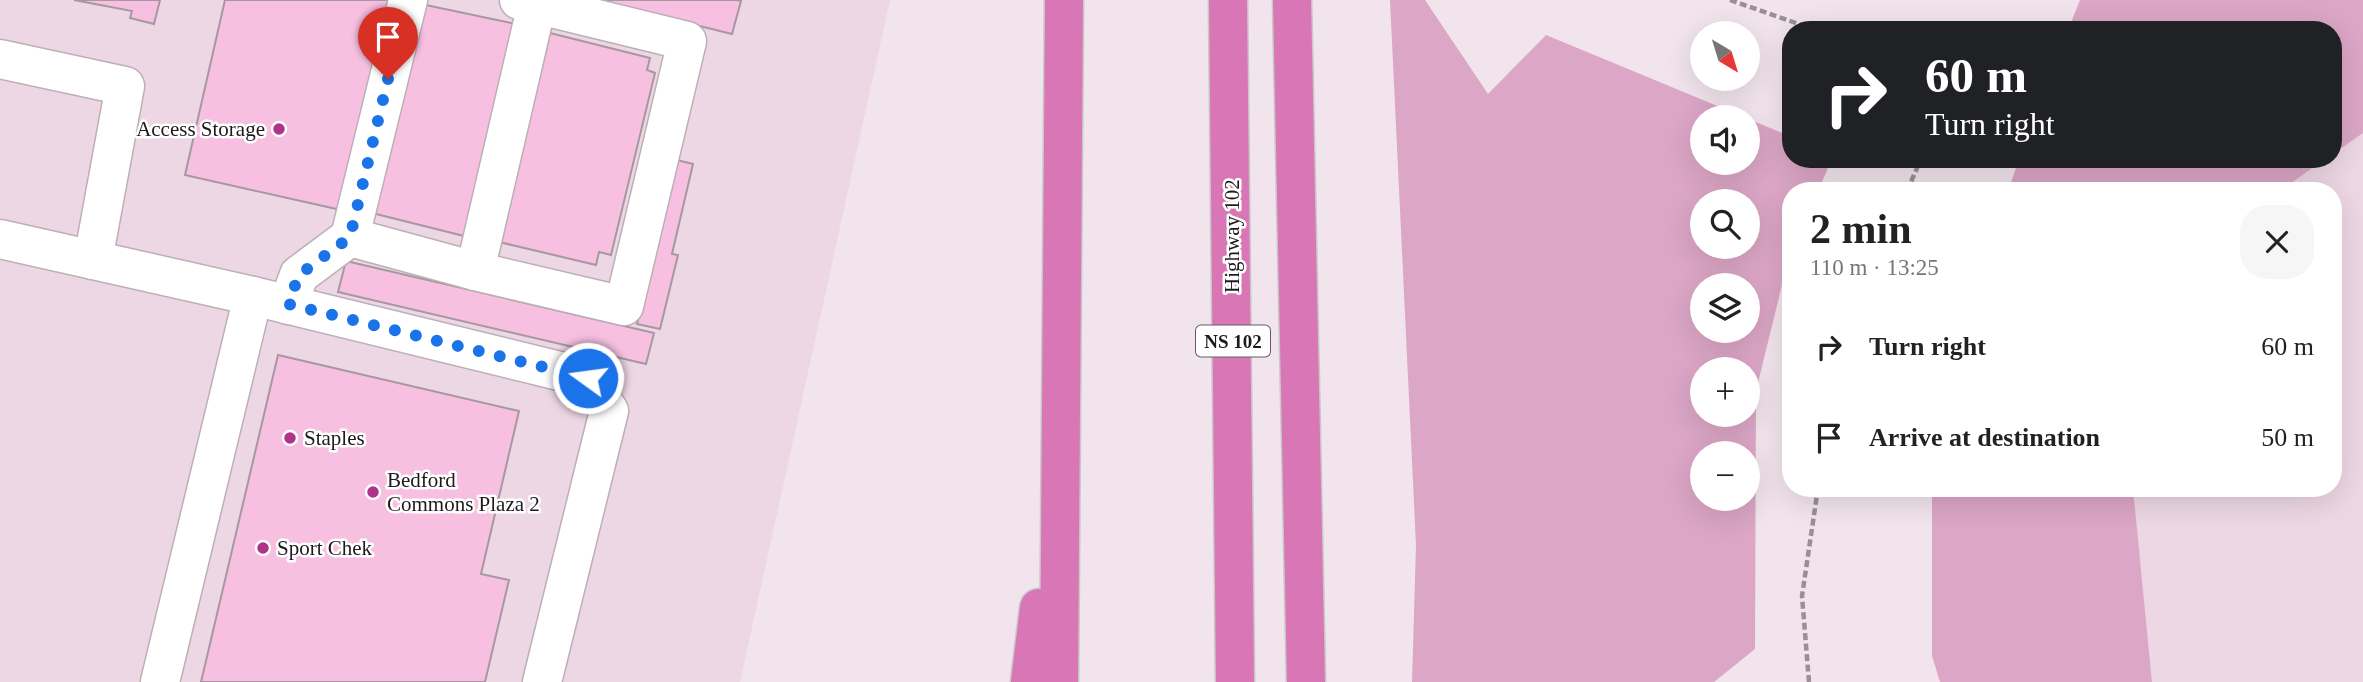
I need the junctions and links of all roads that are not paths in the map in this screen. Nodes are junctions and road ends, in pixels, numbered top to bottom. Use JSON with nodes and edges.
{"nodes":[{"id":1,"x":408,"y":0,"type":"edge"},
{"id":2,"x":1064,"y":0,"type":"edge"},
{"id":3,"x":1228,"y":0,"type":"edge"},
{"id":4,"x":1292,"y":0,"type":"edge"},
{"id":5,"x":528,"y":2,"type":"edge"},
{"id":6,"x":0,"y":59,"type":"edge"},
{"id":7,"x":350,"y":237,"type":"junction"},
{"id":8,"x":0,"y":239,"type":"edge"},
{"id":9,"x":93,"y":260,"type":"junction"},
{"id":10,"x":475,"y":271,"type":"junction"},
{"id":11,"x":270,"y":300,"type":"junction"},
{"id":12,"x":1060,"y":436,"type":"junction"},
{"id":13,"x":160,"y":682,"type":"edge"},
{"id":14,"x":542,"y":682,"type":"edge"},
{"id":15,"x":1030,"y":682,"type":"edge"},
{"id":16,"x":1059,"y":682,"type":"edge"},
{"id":17,"x":1235,"y":682,"type":"edge"},
{"id":18,"x":1307,"y":682,"type":"edge"}],
"edges":[{"from":1,"to":7,"type":"lane"},
{"from":2,"to":12,"type":"highway"},
{"from":3,"to":17,"type":"highway","name":"Highway 102","number":"NS 102"},
{"from":4,"to":18,"type":"highway"},
{"from":5,"to":10,"type":"lane"},
{"from":5,"to":10,"type":"lane"},
{"from":6,"to":9,"type":"lane"},
{"from":7,"to":10,"type":"lane"},
{"from":7,"to":11,"type":"lane"},
{"from":8,"to":9,"type":"lane"},
{"from":9,"to":11,"type":"lane"},
{"from":11,"to":13,"type":"lane"},
{"from":11,"to":14,"type":"lane"},
{"from":12,"to":15,"type":"highway"},
{"from":12,"to":16,"type":"highway"}]}
